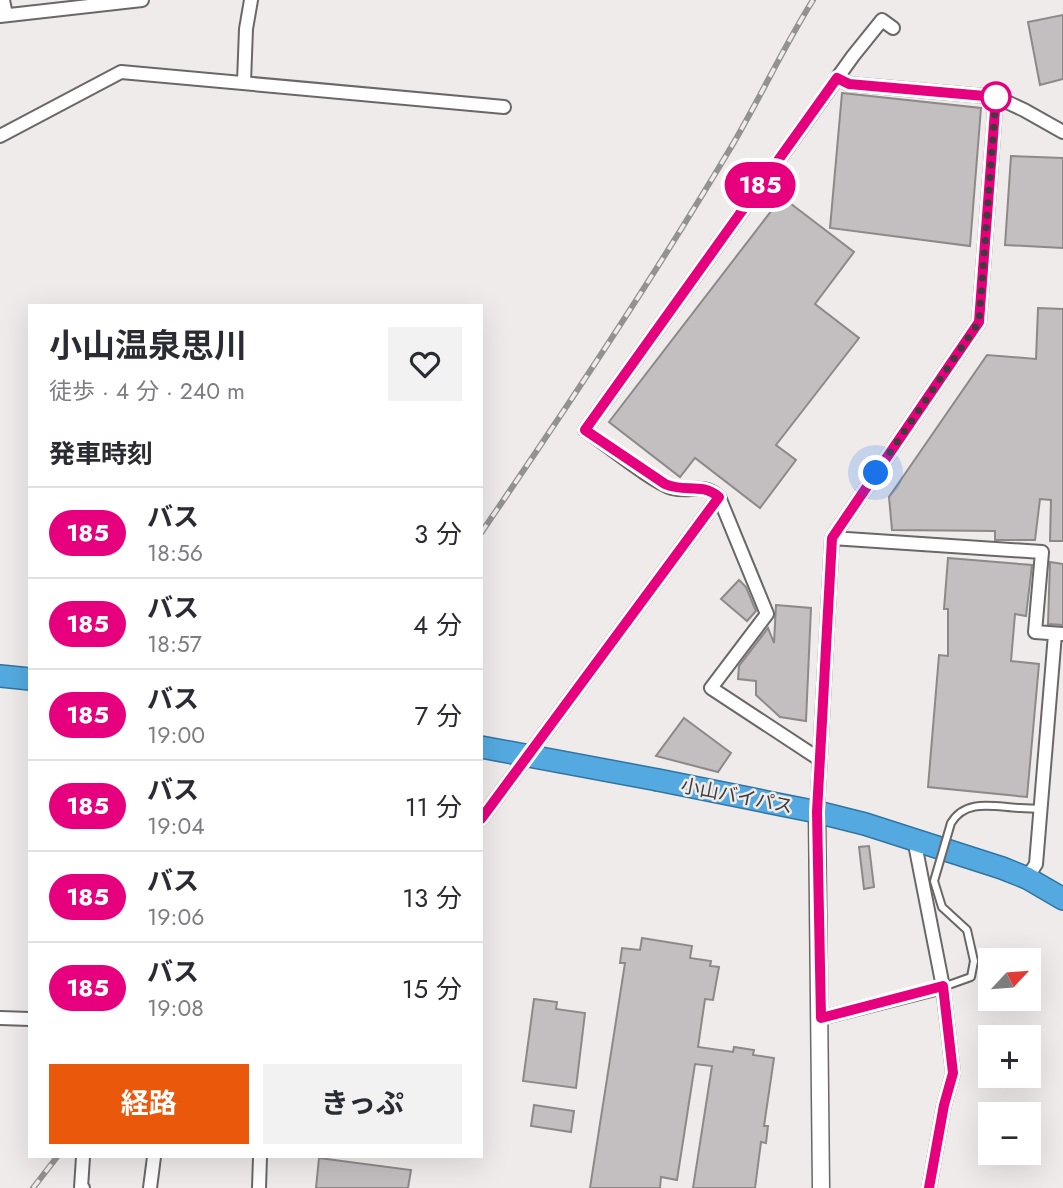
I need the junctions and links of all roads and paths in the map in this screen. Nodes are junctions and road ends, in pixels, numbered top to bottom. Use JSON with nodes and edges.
{"nodes":[{"id":1,"x":3,"y":0,"type":"edge"},
{"id":2,"x":142,"y":0,"type":"edge"},
{"id":3,"x":250,"y":0,"type":"edge"},
{"id":4,"x":3,"y":16,"type":"edge"},
{"id":5,"x":893,"y":27,"type":"dead end"},
{"id":6,"x":837,"y":78,"type":"junction"},
{"id":7,"x":244,"y":82,"type":"junction"},
{"id":8,"x":996,"y":97,"type":"junction"},
{"id":9,"x":504,"y":107,"type":"dead end"},
{"id":10,"x":1063,"y":132,"type":"edge"},
{"id":11,"x":0,"y":136,"type":"edge"},
{"id":12,"x":719,"y":497,"type":"junction"},
{"id":13,"x":832,"y":538,"type":"junction"},
{"id":14,"x":1059,"y":634,"type":"edge"},
{"id":15,"x":0,"y":676,"type":"edge"},
{"id":16,"x":28,"y":679,"type":"edge"},
{"id":17,"x":483,"y":747,"type":"edge"},
{"id":18,"x":820,"y":759,"type":"junction"},
{"id":19,"x":1041,"y":809,"type":"junction"},
{"id":20,"x":817,"y":812,"type":"junction"},
{"id":21,"x":483,"y":816,"type":"edge"},
{"id":22,"x":914,"y":839,"type":"junction"},
{"id":23,"x":1027,"y":878,"type":"junction"},
{"id":24,"x":1063,"y":899,"type":"edge"},
{"id":25,"x":943,"y":986,"type":"junction"},
{"id":26,"x":0,"y":1017,"type":"edge"},
{"id":27,"x":821,"y":1018,"type":"junction"},
{"id":28,"x":28,"y":1019,"type":"edge"},
{"id":29,"x":83,"y":1158,"type":"edge"},
{"id":30,"x":154,"y":1158,"type":"edge"},
{"id":31,"x":260,"y":1158,"type":"edge"},
{"id":32,"x":83,"y":1188,"type":"edge"},
{"id":33,"x":150,"y":1188,"type":"edge"},
{"id":34,"x":258,"y":1188,"type":"edge"},
{"id":35,"x":821,"y":1188,"type":"edge"},
{"id":36,"x":929,"y":1188,"type":"edge"}],
"edges":[{"from":1,"to":4,"type":"street"},
{"from":2,"to":4,"type":"street"},
{"from":3,"to":7,"type":"street"},
{"from":5,"to":6,"type":"street"},
{"from":6,"to":8,"type":"street"},
{"from":6,"to":12,"type":"street"},
{"from":7,"to":9,"type":"street"},
{"from":7,"to":11,"type":"street"},
{"from":8,"to":10,"type":"street"},
{"from":8,"to":13,"type":"street"},
{"from":12,"to":18,"type":"street"},
{"from":12,"to":21,"type":"street"},
{"from":13,"to":14,"type":"street"},
{"from":13,"to":18,"type":"street"},
{"from":14,"to":19,"type":"street"},
{"from":15,"to":16,"type":"highway"},
{"from":17,"to":20,"type":"highway","name":"小山バイパス","bridge":true},
{"from":18,"to":20,"type":"street"},
{"from":19,"to":23,"type":"street"},
{"from":19,"to":25,"type":"lane","bridge":true},
{"from":20,"to":22,"type":"highway","name":"小山バイパス"},
{"from":20,"to":27,"type":"street"},
{"from":22,"to":23,"type":"highway","name":"小山バイパス"},
{"from":22,"to":25,"type":"street"},
{"from":23,"to":24,"type":"highway","name":"小山バイパス"},
{"from":25,"to":27,"type":"street"},
{"from":25,"to":36,"type":"street"},
{"from":26,"to":28,"type":"street"},
{"from":27,"to":35,"type":"street"},
{"from":29,"to":32,"type":"street"},
{"from":30,"to":33,"type":"street"},
{"from":31,"to":34,"type":"street"}]}
